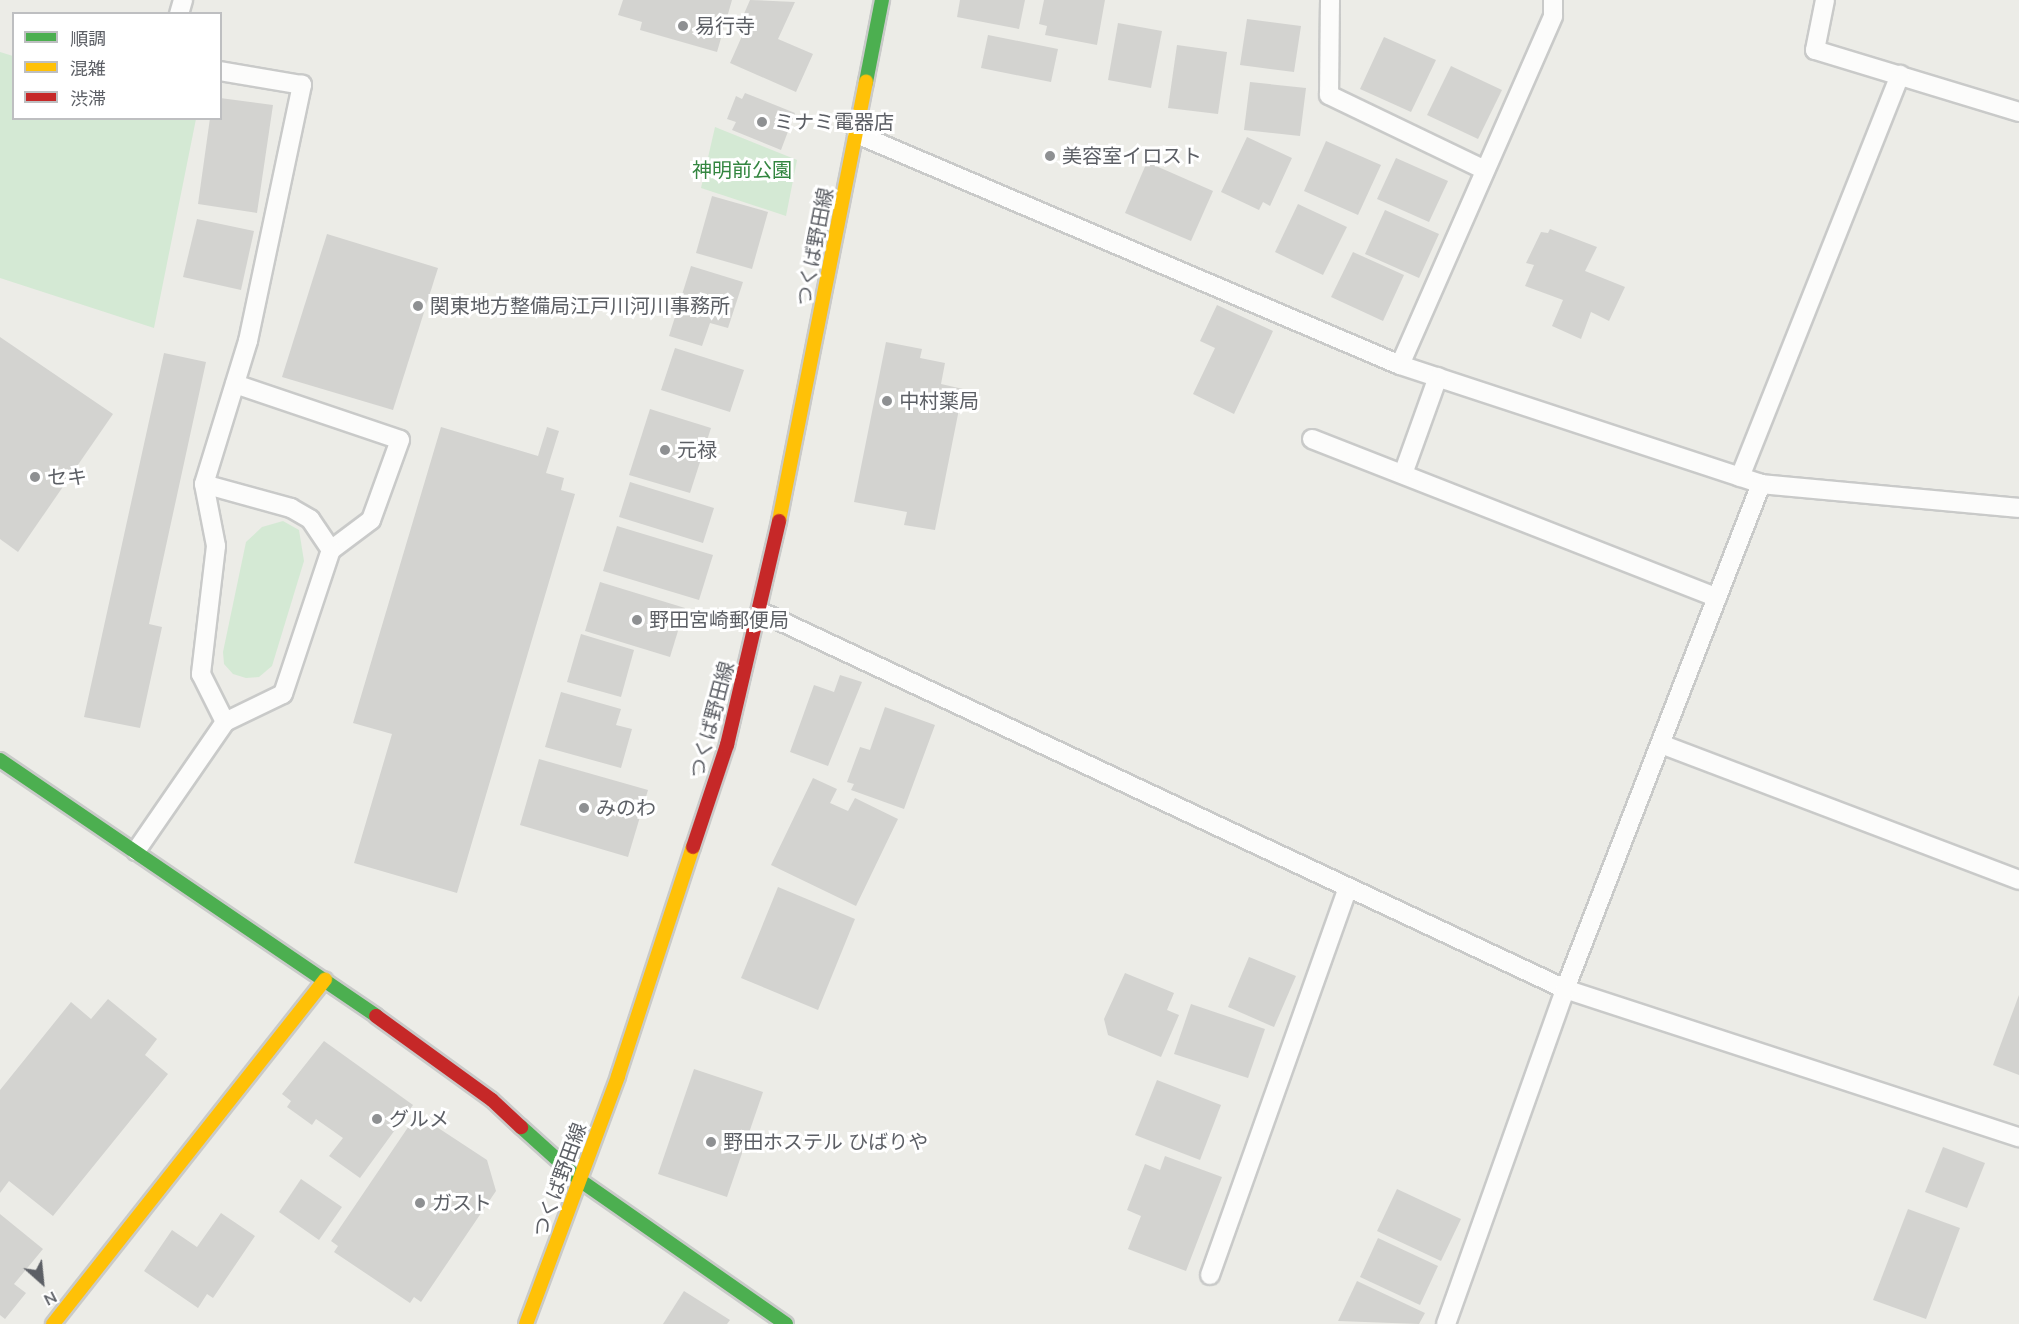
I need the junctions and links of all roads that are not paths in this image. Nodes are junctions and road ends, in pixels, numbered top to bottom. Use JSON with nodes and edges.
{"nodes":[{"id":1,"x":882,"y":0,"type":"edge"},
{"id":2,"x":1330,"y":0,"type":"edge"},
{"id":3,"x":1554,"y":0,"type":"edge"},
{"id":4,"x":1825,"y":0,"type":"edge"},
{"id":5,"x":222,"y":71,"type":"edge"},
{"id":6,"x":1900,"y":75,"type":"junction"},
{"id":7,"x":2019,"y":112,"type":"edge"},
{"id":8,"x":857,"y":134,"type":"junction"},
{"id":9,"x":1485,"y":170,"type":"junction"},
{"id":10,"x":1400,"y":365,"type":"junction"},
{"id":11,"x":1438,"y":377,"type":"junction"},
{"id":12,"x":235,"y":384,"type":"junction"},
{"id":13,"x":1312,"y":439,"type":"dead end"},
{"id":14,"x":1403,"y":474,"type":"junction"},
{"id":15,"x":1740,"y":477,"type":"junction"},
{"id":16,"x":204,"y":484,"type":"junction"},
{"id":17,"x":1761,"y":484,"type":"junction"},
{"id":18,"x":2019,"y":508,"type":"edge"},
{"id":19,"x":331,"y":550,"type":"junction"},
{"id":20,"x":1717,"y":598,"type":"junction"},
{"id":21,"x":761,"y":612,"type":"junction"},
{"id":22,"x":225,"y":722,"type":"junction"},
{"id":23,"x":1661,"y":744,"type":"junction"},
{"id":24,"x":0,"y":760,"type":"edge"},
{"id":25,"x":136,"y":851,"type":"junction"},
{"id":26,"x":2019,"y":880,"type":"edge"},
{"id":27,"x":1348,"y":888,"type":"junction"},
{"id":28,"x":326,"y":980,"type":"junction"},
{"id":29,"x":1565,"y":988,"type":"junction"},
{"id":30,"x":2019,"y":1137,"type":"edge"},
{"id":31,"x":581,"y":1181,"type":"junction"},
{"id":32,"x":1210,"y":1275,"type":"dead end"},
{"id":33,"x":53,"y":1324,"type":"edge"},
{"id":34,"x":526,"y":1324,"type":"edge"},
{"id":35,"x":786,"y":1324,"type":"edge"},
{"id":36,"x":1446,"y":1324,"type":"edge"}],
"edges":[{"from":1,"to":8,"type":"street","name":"つくば野田線"},
{"from":2,"to":9,"type":"lane"},
{"from":3,"to":9,"type":"lane"},
{"from":4,"to":6,"type":"lane"},
{"from":5,"to":12,"type":"lane"},
{"from":6,"to":7,"type":"lane"},
{"from":6,"to":15,"type":"lane"},
{"from":8,"to":10,"type":"lane"},
{"from":8,"to":21,"type":"street","name":"つくば野田線"},
{"from":9,"to":10,"type":"lane"},
{"from":10,"to":11,"type":"lane"},
{"from":11,"to":14,"type":"lane"},
{"from":11,"to":15,"type":"lane"},
{"from":12,"to":16,"type":"lane"},
{"from":12,"to":19,"type":"lane"},
{"from":13,"to":14,"type":"lane"},
{"from":14,"to":20,"type":"lane"},
{"from":15,"to":17,"type":"lane"},
{"from":16,"to":19,"type":"lane"},
{"from":16,"to":22,"type":"lane"},
{"from":17,"to":18,"type":"lane"},
{"from":17,"to":20,"type":"lane"},
{"from":19,"to":22,"type":"lane"},
{"from":20,"to":23,"type":"lane"},
{"from":21,"to":27,"type":"lane"},
{"from":21,"to":31,"type":"street","name":"つくば野田線"},
{"from":22,"to":25,"type":"lane"},
{"from":23,"to":26,"type":"lane"},
{"from":23,"to":29,"type":"lane"},
{"from":24,"to":25,"type":"street"},
{"from":25,"to":28,"type":"street"},
{"from":27,"to":29,"type":"lane"},
{"from":27,"to":32,"type":"lane"},
{"from":28,"to":31,"type":"street"},
{"from":28,"to":33,"type":"street"},
{"from":29,"to":30,"type":"lane"},
{"from":29,"to":36,"type":"lane"},
{"from":31,"to":34,"type":"street","name":"つくば野田線"},
{"from":31,"to":35,"type":"street"}]}
